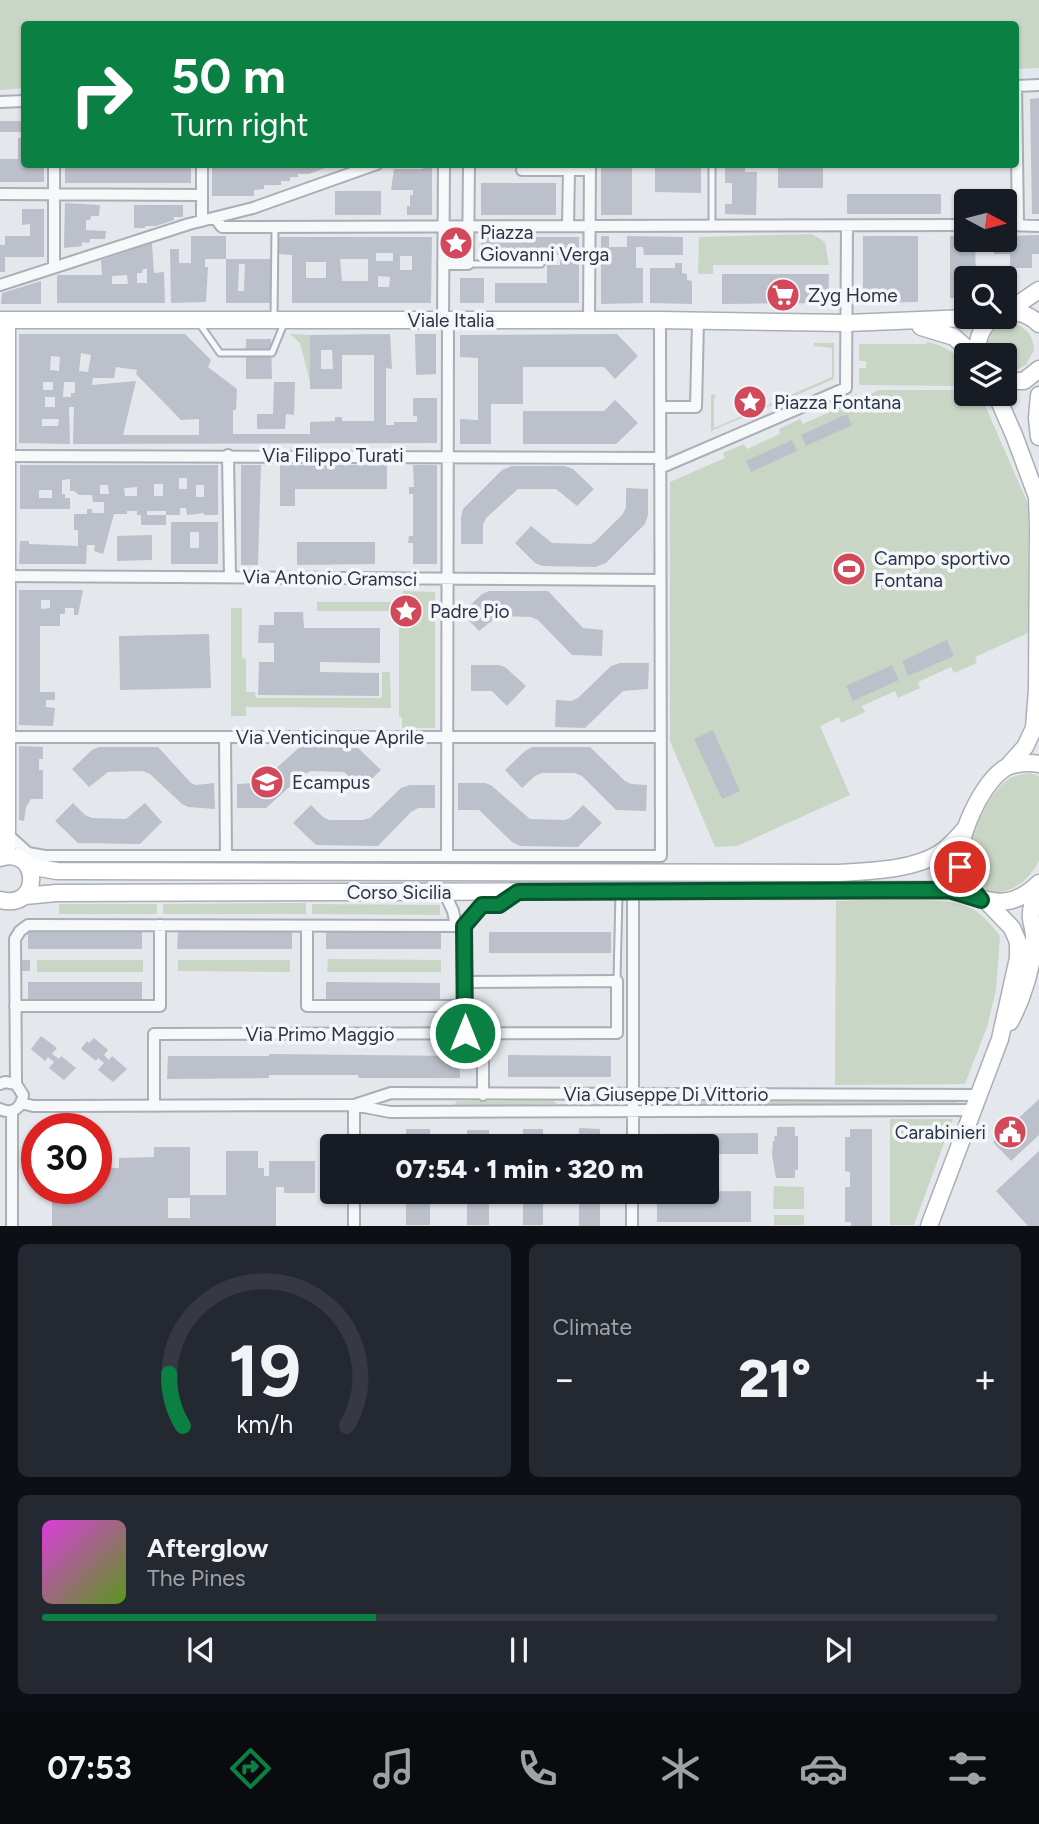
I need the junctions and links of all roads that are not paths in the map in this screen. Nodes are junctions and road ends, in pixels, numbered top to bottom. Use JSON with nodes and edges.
{"nodes":[{"id":1,"x":1019,"y":85,"type":"edge"},
{"id":2,"x":1039,"y":85,"type":"edge"},
{"id":3,"x":21,"y":101,"type":"edge"},
{"id":4,"x":0,"y":102,"type":"edge"},
{"id":5,"x":54,"y":168,"type":"edge"},
{"id":6,"x":202,"y":168,"type":"edge"},
{"id":7,"x":366,"y":168,"type":"edge"},
{"id":8,"x":444,"y":168,"type":"edge"},
{"id":9,"x":469,"y":168,"type":"edge"},
{"id":10,"x":583,"y":168,"type":"edge"},
{"id":11,"x":590,"y":168,"type":"edge"},
{"id":12,"x":712,"y":168,"type":"edge"},
{"id":13,"x":1017,"y":168,"type":"edge"},
{"id":14,"x":522,"y":170,"type":"dead end"},
{"id":15,"x":569,"y":170,"type":"junction"},
{"id":16,"x":0,"y":194,"type":"edge"},
{"id":17,"x":54,"y":194,"type":"junction"},
{"id":18,"x":202,"y":195,"type":"junction"},
{"id":19,"x":215,"y":218,"type":"junction"},
{"id":20,"x":202,"y":220,"type":"junction"},
{"id":21,"x":712,"y":225,"type":"junction"},
{"id":22,"x":954,"y":225,"type":"edge"},
{"id":23,"x":1018,"y":225,"type":"joint"},
{"id":24,"x":438,"y":226,"type":"junction"},
{"id":25,"x":468,"y":226,"type":"junction"},
{"id":26,"x":568,"y":226,"type":"junction"},
{"id":27,"x":589,"y":226,"type":"junction"},
{"id":28,"x":847,"y":226,"type":"junction"},
{"id":29,"x":1039,"y":226,"type":"edge"},
{"id":30,"x":275,"y":227,"type":"junction"},
{"id":31,"x":443,"y":264,"type":"junction"},
{"id":32,"x":468,"y":264,"type":"junction"},
{"id":33,"x":541,"y":264,"type":"dead end"},
{"id":34,"x":54,"y":266,"type":"junction"},
{"id":35,"x":0,"y":285,"type":"edge"},
{"id":36,"x":1039,"y":290,"type":"edge"},
{"id":37,"x":1017,"y":304,"type":"edge"},
{"id":38,"x":1017,"y":315,"type":"edge"},
{"id":39,"x":954,"y":319,"type":"edge"},
{"id":40,"x":4,"y":320,"type":"edge"},
{"id":41,"x":197,"y":320,"type":"junction"},
{"id":42,"x":280,"y":320,"type":"junction"},
{"id":43,"x":445,"y":320,"type":"junction"},
{"id":44,"x":589,"y":320,"type":"junction"},
{"id":45,"x":660,"y":320,"type":"junction"},
{"id":46,"x":698,"y":321,"type":"junction"},
{"id":47,"x":847,"y":323,"type":"junction"},
{"id":48,"x":902,"y":323,"type":"junction"},
{"id":49,"x":1039,"y":324,"type":"edge"},
{"id":50,"x":4,"y":338,"type":"edge"},
{"id":51,"x":961,"y":343,"type":"edge"},
{"id":52,"x":1039,"y":369,"type":"edge"},
{"id":53,"x":1017,"y":382,"type":"edge"},
{"id":54,"x":1039,"y":395,"type":"edge"},
{"id":55,"x":1001,"y":406,"type":"edge"},
{"id":56,"x":660,"y":407,"type":"junction"},
{"id":57,"x":1039,"y":437,"type":"edge"},
{"id":58,"x":5,"y":454,"type":"edge"},
{"id":59,"x":228,"y":455,"type":"junction"},
{"id":60,"x":449,"y":456,"type":"junction"},
{"id":61,"x":660,"y":463,"type":"junction"},
{"id":62,"x":4,"y":511,"type":"edge"},
{"id":63,"x":4,"y":576,"type":"edge"},
{"id":64,"x":230,"y":577,"type":"junction"},
{"id":65,"x":448,"y":579,"type":"junction"},
{"id":66,"x":660,"y":580,"type":"junction"},
{"id":67,"x":4,"y":737,"type":"edge"},
{"id":68,"x":225,"y":737,"type":"junction"},
{"id":69,"x":660,"y":737,"type":"junction"},
{"id":70,"x":447,"y":738,"type":"junction"},
{"id":71,"x":1039,"y":764,"type":"edge"},
{"id":72,"x":1007,"y":767,"type":"junction"},
{"id":73,"x":964,"y":830,"type":"junction"},
{"id":74,"x":7,"y":834,"type":"junction"},
{"id":75,"x":226,"y":855,"type":"junction"},
{"id":76,"x":2,"y":856,"type":"edge"},
{"id":77,"x":420,"y":856,"type":"junction"},
{"id":78,"x":447,"y":856,"type":"junction"},
{"id":79,"x":490,"y":856,"type":"junction"},
{"id":80,"x":599,"y":856,"type":"junction"},
{"id":81,"x":28,"y":866,"type":"junction"},
{"id":82,"x":397,"y":872,"type":"junction"},
{"id":83,"x":510,"y":872,"type":"junction"},
{"id":84,"x":573,"y":873,"type":"junction"},
{"id":85,"x":1039,"y":884,"type":"edge"},
{"id":86,"x":444,"y":892,"type":"junction"},
{"id":87,"x":518,"y":892,"type":"junction"},
{"id":88,"x":626,"y":892,"type":"junction"},
{"id":89,"x":25,"y":896,"type":"junction"},
{"id":90,"x":0,"y":900,"type":"edge"},
{"id":91,"x":984,"y":901,"type":"junction"},
{"id":92,"x":160,"y":925,"type":"junction"},
{"id":93,"x":307,"y":926,"type":"junction"},
{"id":94,"x":460,"y":926,"type":"junction"},
{"id":95,"x":617,"y":981,"type":"junction"},
{"id":96,"x":464,"y":982,"type":"junction"},
{"id":97,"x":15,"y":1006,"type":"junction"},
{"id":98,"x":464,"y":1006,"type":"junction"},
{"id":99,"x":465,"y":1033,"type":"junction"},
{"id":100,"x":483,"y":1033,"type":"junction"},
{"id":101,"x":1000,"y":1039,"type":"junction"},
{"id":102,"x":0,"y":1084,"type":"edge"},
{"id":103,"x":16,"y":1084,"type":"junction"},
{"id":104,"x":632,"y":1094,"type":"junction"},
{"id":105,"x":483,"y":1095,"type":"junction"},
{"id":106,"x":22,"y":1103,"type":"junction"},
{"id":107,"x":977,"y":1103,"type":"junction"},
{"id":108,"x":354,"y":1105,"type":"junction"},
{"id":109,"x":154,"y":1106,"type":"junction"},
{"id":110,"x":6,"y":1110,"type":"edge"},
{"id":111,"x":633,"y":1112,"type":"junction"},
{"id":112,"x":354,"y":1134,"type":"edge"},
{"id":113,"x":633,"y":1134,"type":"edge"},
{"id":114,"x":354,"y":1204,"type":"edge"},
{"id":115,"x":632,"y":1204,"type":"edge"},
{"id":116,"x":12,"y":1226,"type":"edge"},
{"id":117,"x":354,"y":1226,"type":"edge"},
{"id":118,"x":632,"y":1226,"type":"edge"},
{"id":119,"x":929,"y":1226,"type":"edge"}],
"edges":[{"from":1,"to":2,"type":"street"},
{"from":3,"to":4,"type":"street"},
{"from":5,"to":17,"type":"street"},
{"from":6,"to":18,"type":"street"},
{"from":7,"to":19,"type":"street"},
{"from":8,"to":24,"type":"street"},
{"from":9,"to":25,"type":"street"},
{"from":10,"to":15,"type":"street"},
{"from":11,"to":27,"type":"street"},
{"from":12,"to":21,"type":"lane"},
{"from":13,"to":23,"type":"street"},
{"from":14,"to":15,"type":"street"},
{"from":15,"to":26,"type":"street"},
{"from":16,"to":17,"type":"street"},
{"from":17,"to":18,"type":"street"},
{"from":17,"to":34,"type":"street"},
{"from":18,"to":20,"type":"street"},
{"from":19,"to":20,"type":"street"},
{"from":19,"to":30,"type":"street"},
{"from":20,"to":34,"type":"street"},
{"from":21,"to":27,"type":"street"},
{"from":21,"to":28,"type":"street"},
{"from":22,"to":28,"type":"street"},
{"from":23,"to":29,"type":"street"},
{"from":24,"to":25,"type":"street"},
{"from":24,"to":30,"type":"street"},
{"from":24,"to":31,"type":"street"},
{"from":25,"to":26,"type":"street"},
{"from":25,"to":32,"type":"street"},
{"from":26,"to":27,"type":"street"},
{"from":27,"to":44,"type":"street"},
{"from":28,"to":47,"type":"street"},
{"from":30,"to":42,"type":"lane"},
{"from":31,"to":32,"type":"street"},
{"from":31,"to":43,"type":"street"},
{"from":32,"to":33,"type":"lane"},
{"from":34,"to":35,"type":"street"},
{"from":36,"to":37,"type":"main road"},
{"from":38,"to":49,"type":"main road"},
{"from":39,"to":48,"type":"main road"},
{"from":40,"to":41,"type":"main road","name":"Viale Italia"},
{"from":40,"to":50,"type":"main road"},
{"from":41,"to":42,"type":"main road","name":"Viale Italia"},
{"from":41,"to":42,"type":"lane"},
{"from":42,"to":43,"type":"main road","name":"Viale Italia"},
{"from":43,"to":44,"type":"main road","name":"Viale Italia"},
{"from":43,"to":60,"type":"street"},
{"from":44,"to":45,"type":"main road","name":"Viale Italia"},
{"from":45,"to":46,"type":"main road","name":"Viale Italia"},
{"from":45,"to":56,"type":"street"},
{"from":46,"to":47,"type":"main road","name":"Viale Italia"},
{"from":46,"to":56,"type":"street"},
{"from":47,"to":48,"type":"main road","name":"Viale Italia"},
{"from":47,"to":61,"type":"street"},
{"from":48,"to":51,"type":"main road"},
{"from":50,"to":58,"type":"main road"},
{"from":52,"to":53,"type":"main road"},
{"from":54,"to":57,"type":"main road"},
{"from":55,"to":72,"type":"main road"},
{"from":56,"to":61,"type":"street"},
{"from":58,"to":59,"type":"street","name":"Via Filippo Turati"},
{"from":58,"to":62,"type":"main road"},
{"from":59,"to":60,"type":"street","name":"Via Filippo Turati"},
{"from":59,"to":64,"type":"street"},
{"from":60,"to":61,"type":"street","name":"Via Filippo Turati"},
{"from":60,"to":65,"type":"street"},
{"from":61,"to":66,"type":"street"},
{"from":62,"to":63,"type":"main road"},
{"from":63,"to":64,"type":"street","name":"Via Antonio Gramsci"},
{"from":63,"to":67,"type":"main road"},
{"from":64,"to":65,"type":"street","name":"Via Antonio Gramsci"},
{"from":65,"to":66,"type":"street","name":"Via Antonio Gramsci"},
{"from":65,"to":70,"type":"street"},
{"from":66,"to":69,"type":"street"},
{"from":67,"to":68,"type":"street","name":"Via Venticinque Aprile"},
{"from":67,"to":74,"type":"main road"},
{"from":68,"to":70,"type":"street","name":"Via Venticinque Aprile"},
{"from":68,"to":75,"type":"street"},
{"from":69,"to":70,"type":"street","name":"Via Venticinque Aprile"},
{"from":69,"to":80,"type":"street"},
{"from":70,"to":78,"type":"street"},
{"from":71,"to":72,"type":"main road"},
{"from":72,"to":73,"type":"main road"},
{"from":73,"to":84,"type":"main road","name":"Corso Sicilia"},
{"from":73,"to":91,"type":"main road"},
{"from":74,"to":75,"type":"street"},
{"from":74,"to":76,"type":"main road"},
{"from":75,"to":77,"type":"street"},
{"from":76,"to":81,"type":"main road","name":"Corso Sicilia"},
{"from":77,"to":78,"type":"street"},
{"from":77,"to":82,"type":"street"},
{"from":78,"to":79,"type":"street"},
{"from":79,"to":80,"type":"street"},
{"from":79,"to":83,"type":"street"},
{"from":80,"to":84,"type":"street"},
{"from":81,"to":82,"type":"main road","name":"Corso Sicilia"},
{"from":81,"to":89,"type":"main road"},
{"from":82,"to":83,"type":"main road","name":"Corso Sicilia"},
{"from":83,"to":84,"type":"main road","name":"Corso Sicilia"},
{"from":85,"to":91,"type":"main road"},
{"from":85,"to":101,"type":"main road"},
{"from":86,"to":87,"type":"main road","name":"Corso Sicilia"},
{"from":86,"to":89,"type":"main road","name":"Corso Sicilia"},
{"from":86,"to":94,"type":"street"},
{"from":87,"to":88,"type":"main road","name":"Corso Sicilia"},
{"from":87,"to":94,"type":"street"},
{"from":88,"to":91,"type":"main road","name":"Corso Sicilia"},
{"from":88,"to":95,"type":"lane"},
{"from":88,"to":104,"type":"street"},
{"from":89,"to":90,"type":"main road","name":"Corso Sicilia"},
{"from":91,"to":101,"type":"main road"},
{"from":92,"to":93,"type":"street"},
{"from":92,"to":97,"type":"street"},
{"from":92,"to":97,"type":"street"},
{"from":93,"to":94,"type":"street"},
{"from":93,"to":98,"type":"street","name":"Via Primo Maggio"},
{"from":94,"to":96,"type":"street"},
{"from":95,"to":96,"type":"street"},
{"from":95,"to":100,"type":"street","name":"Via Primo Maggio"},
{"from":96,"to":98,"type":"street"},
{"from":97,"to":103,"type":"street"},
{"from":98,"to":99,"type":"street"},
{"from":99,"to":100,"type":"street","name":"Via Primo Maggio"},
{"from":99,"to":109,"type":"street","name":"Via Primo Maggio"},
{"from":100,"to":105,"type":"street"},
{"from":101,"to":107,"type":"main road"},
{"from":102,"to":103,"type":"street"},
{"from":103,"to":106,"type":"street"},
{"from":104,"to":105,"type":"street","name":"Via Giuseppe Di Vittorio"},
{"from":104,"to":107,"type":"street","name":"Via Giuseppe Di Vittorio"},
{"from":104,"to":111,"type":"street"},
{"from":105,"to":108,"type":"street","name":"Via Giuseppe Di Vittorio"},
{"from":106,"to":109,"type":"street","name":"Via Giuseppe Di Vittorio"},
{"from":106,"to":110,"type":"street"},
{"from":107,"to":111,"type":"street","name":"Via Giuseppe Di Vittorio"},
{"from":107,"to":119,"type":"main road"},
{"from":108,"to":109,"type":"street","name":"Via Giuseppe Di Vittorio"},
{"from":108,"to":111,"type":"street","name":"Via Giuseppe Di Vittorio"},
{"from":108,"to":112,"type":"street"},
{"from":110,"to":116,"type":"street"},
{"from":111,"to":113,"type":"street"},
{"from":114,"to":117,"type":"street"},
{"from":115,"to":118,"type":"street"}]}
